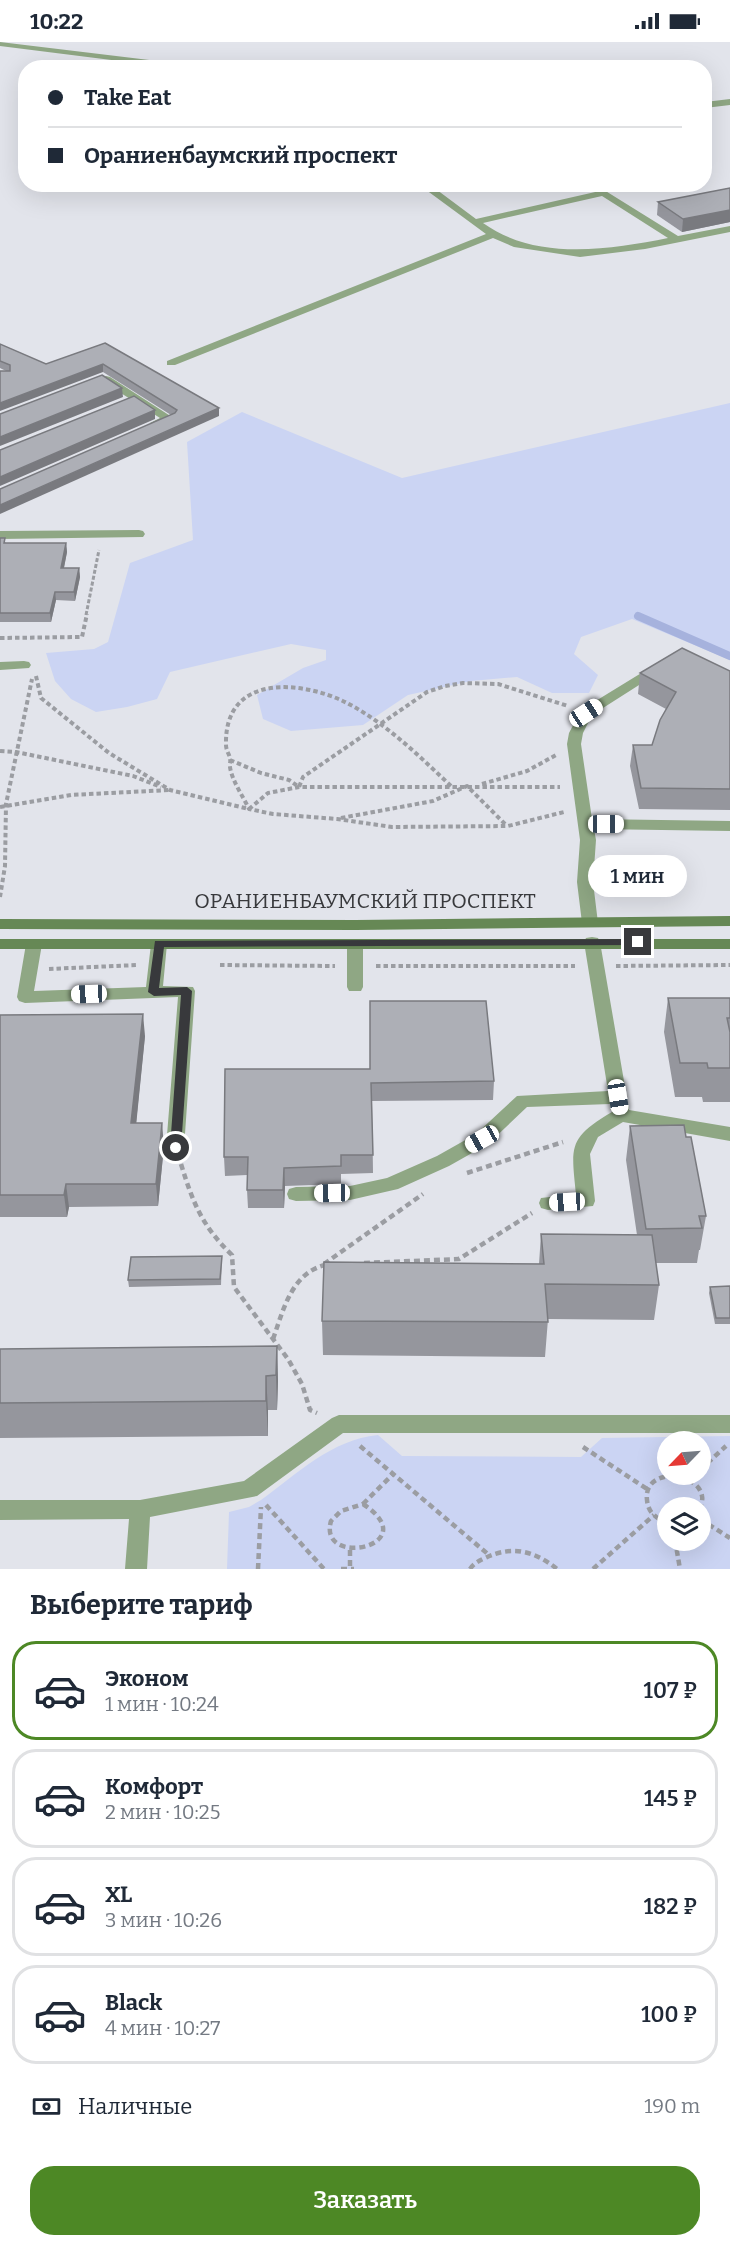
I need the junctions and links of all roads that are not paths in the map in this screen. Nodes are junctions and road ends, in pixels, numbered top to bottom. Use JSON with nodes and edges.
{"nodes":[{"id":1,"x":0,"y":44,"type":"edge"},
{"id":2,"x":133,"y":60,"type":"edge"},
{"id":3,"x":730,"y":102,"type":"edge"},
{"id":4,"x":712,"y":104,"type":"edge"},
{"id":5,"x":433,"y":192,"type":"edge"},
{"id":6,"x":474,"y":222,"type":"junction"},
{"id":7,"x":730,"y":229,"type":"edge"},
{"id":8,"x":493,"y":235,"type":"junction"},
{"id":9,"x":677,"y":240,"type":"junction"},
{"id":10,"x":171,"y":363,"type":"dead end"},
{"id":11,"x":93,"y":381,"type":"edge"},
{"id":12,"x":148,"y":428,"type":"edge"},
{"id":13,"x":139,"y":534,"type":"dead end"},
{"id":14,"x":0,"y":535,"type":"edge"},
{"id":15,"x":666,"y":661,"type":"edge"},
{"id":16,"x":24,"y":665,"type":"dead end"},
{"id":17,"x":0,"y":666,"type":"edge"},
{"id":18,"x":586,"y":824,"type":"junction"},
{"id":19,"x":730,"y":826,"type":"edge"},
{"id":20,"x":730,"y":921,"type":"edge"},
{"id":21,"x":590,"y":922,"type":"junction"},
{"id":22,"x":161,"y":923,"type":"junction"},
{"id":23,"x":0,"y":924,"type":"edge"},
{"id":24,"x":356,"y":925,"type":"junction"},
{"id":25,"x":592,"y":942,"type":"junction"},
{"id":26,"x":0,"y":944,"type":"edge"},
{"id":27,"x":34,"y":944,"type":"junction"},
{"id":28,"x":159,"y":944,"type":"junction"},
{"id":29,"x":355,"y":944,"type":"junction"},
{"id":30,"x":730,"y":944,"type":"edge"},
{"id":31,"x":355,"y":987,"type":"dead end"},
{"id":32,"x":154,"y":992,"type":"junction"},
{"id":33,"x":620,"y":1106,"type":"junction"},
{"id":34,"x":730,"y":1134,"type":"edge"},
{"id":35,"x":176,"y":1148,"type":"road end"},
{"id":36,"x":296,"y":1194,"type":"dead end"},
{"id":37,"x":548,"y":1203,"type":"road end"},
{"id":38,"x":730,"y":1424,"type":"edge"},
{"id":39,"x":140,"y":1509,"type":"junction"},
{"id":40,"x":0,"y":1510,"type":"edge"},
{"id":41,"x":136,"y":1569,"type":"edge"}],
"edges":[{"from":1,"to":2,"type":"lane"},
{"from":3,"to":4,"type":"lane"},
{"from":5,"to":6,"type":"lane"},
{"from":6,"to":8,"type":"lane"},
{"from":6,"to":9,"type":"lane"},
{"from":7,"to":9,"type":"lane"},
{"from":8,"to":9,"type":"lane"},
{"from":8,"to":10,"type":"lane"},
{"from":11,"to":12,"type":"lane"},
{"from":13,"to":14,"type":"lane"},
{"from":15,"to":18,"type":"lane"},
{"from":16,"to":17,"type":"lane"},
{"from":18,"to":19,"type":"lane"},
{"from":18,"to":21,"type":"lane"},
{"from":20,"to":21,"type":"main road","name":"ОРАНИЕНБАУМСКИЙ ПРОСПЕКТ"},
{"from":21,"to":24,"type":"main road","name":"ОРАНИЕНБАУМСКИЙ ПРОСПЕКТ"},
{"from":21,"to":25,"type":"main road"},
{"from":22,"to":23,"type":"main road","name":"ОРАНИЕНБАУМСКИЙ ПРОСПЕКТ"},
{"from":22,"to":24,"type":"main road","name":"ОРАНИЕНБАУМСКИЙ ПРОСПЕКТ"},
{"from":22,"to":28,"type":"main road"},
{"from":24,"to":29,"type":"main road"},
{"from":25,"to":29,"type":"main road","name":"ОРАНИЕНБАУМСКИЙ ПРОСПЕКТ"},
{"from":25,"to":30,"type":"main road","name":"ОРАНИЕНБАУМСКИЙ ПРОСПЕКТ"},
{"from":25,"to":33,"type":"lane"},
{"from":26,"to":27,"type":"main road","name":"ОРАНИЕНБАУМСКИЙ ПРОСПЕКТ"},
{"from":27,"to":28,"type":"main road","name":"ОРАНИЕНБАУМСКИЙ ПРОСПЕКТ"},
{"from":27,"to":32,"type":"lane"},
{"from":28,"to":29,"type":"main road","name":"ОРАНИЕНБАУМСКИЙ ПРОСПЕКТ"},
{"from":28,"to":32,"type":"lane"},
{"from":29,"to":31,"type":"lane"},
{"from":32,"to":35,"type":"lane"},
{"from":33,"to":34,"type":"lane"},
{"from":33,"to":36,"type":"lane"},
{"from":33,"to":37,"type":"lane"},
{"from":38,"to":39,"type":"lane"},
{"from":39,"to":40,"type":"lane"},
{"from":39,"to":41,"type":"lane"}]}
